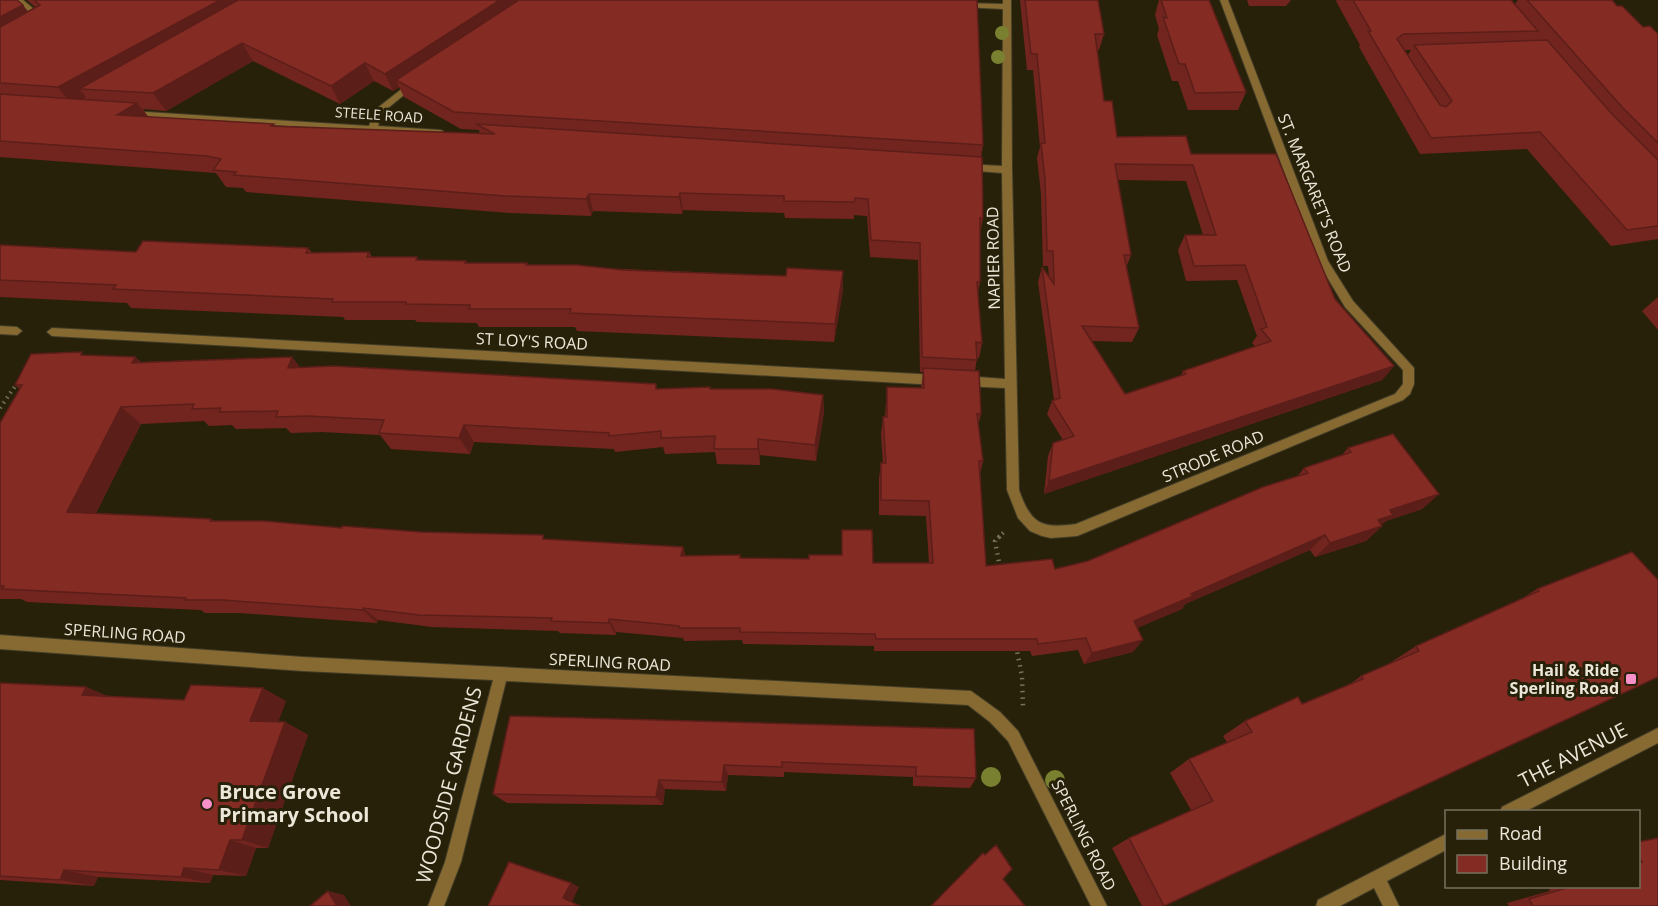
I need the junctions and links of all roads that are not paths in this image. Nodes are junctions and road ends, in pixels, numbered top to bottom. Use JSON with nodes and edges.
{"nodes":[{"id":1,"x":18,"y":0,"type":"edge"},
{"id":2,"x":1224,"y":0,"type":"edge"},
{"id":3,"x":1007,"y":3,"type":"edge"},
{"id":4,"x":954,"y":4,"type":"edge"},
{"id":5,"x":38,"y":28,"type":"edge"},
{"id":6,"x":421,"y":78,"type":"edge"},
{"id":7,"x":119,"y":114,"type":"edge"},
{"id":8,"x":373,"y":128,"type":"junction"},
{"id":9,"x":454,"y":134,"type":"edge"},
{"id":10,"x":957,"y":167,"type":"edge"},
{"id":11,"x":1007,"y":170,"type":"junction"},
{"id":12,"x":0,"y":330,"type":"edge"},
{"id":13,"x":17,"y":331,"type":"dead end"},
{"id":14,"x":52,"y":332,"type":"dead end"},
{"id":15,"x":1411,"y":378,"type":"joint"},
{"id":16,"x":1011,"y":384,"type":"junction"},
{"id":17,"x":1020,"y":513,"type":"joint"},
{"id":18,"x":0,"y":642,"type":"edge"},
{"id":19,"x":501,"y":675,"type":"junction"},
{"id":20,"x":1658,"y":735,"type":"edge"},
{"id":21,"x":1511,"y":810,"type":"edge"},
{"id":22,"x":1445,"y":843,"type":"edge"},
{"id":23,"x":1377,"y":879,"type":"junction"},
{"id":24,"x":436,"y":906,"type":"edge"},
{"id":25,"x":1099,"y":906,"type":"edge"},
{"id":26,"x":1324,"y":906,"type":"edge"},
{"id":27,"x":1391,"y":906,"type":"edge"}],
"edges":[{"from":1,"to":5,"type":"street"},
{"from":2,"to":15,"type":"street","name":"ST. MARGARET'S ROAD"},
{"from":3,"to":4,"type":"street"},
{"from":3,"to":11,"type":"street","name":"NAPIER ROAD"},
{"from":6,"to":8,"type":"street"},
{"from":7,"to":8,"type":"street","name":"STEELE ROAD"},
{"from":8,"to":9,"type":"street","name":"STEELE ROAD"},
{"from":10,"to":11,"type":"street"},
{"from":11,"to":16,"type":"street","name":"NAPIER ROAD"},
{"from":12,"to":13,"type":"street"},
{"from":14,"to":16,"type":"street","name":"ST LOY'S ROAD"},
{"from":15,"to":17,"type":"street","name":"STRODE ROAD"},
{"from":16,"to":17,"type":"street","name":"NAPIER ROAD"},
{"from":18,"to":19,"type":"street","name":"SPERLING ROAD"},
{"from":19,"to":24,"type":"street","name":"WOODSIDE GARDENS"},
{"from":19,"to":25,"type":"street","name":"SPERLING ROAD"},
{"from":20,"to":21,"type":"street","name":"THE AVENUE"},
{"from":22,"to":23,"type":"street"},
{"from":23,"to":26,"type":"street"},
{"from":23,"to":27,"type":"street"}]}
